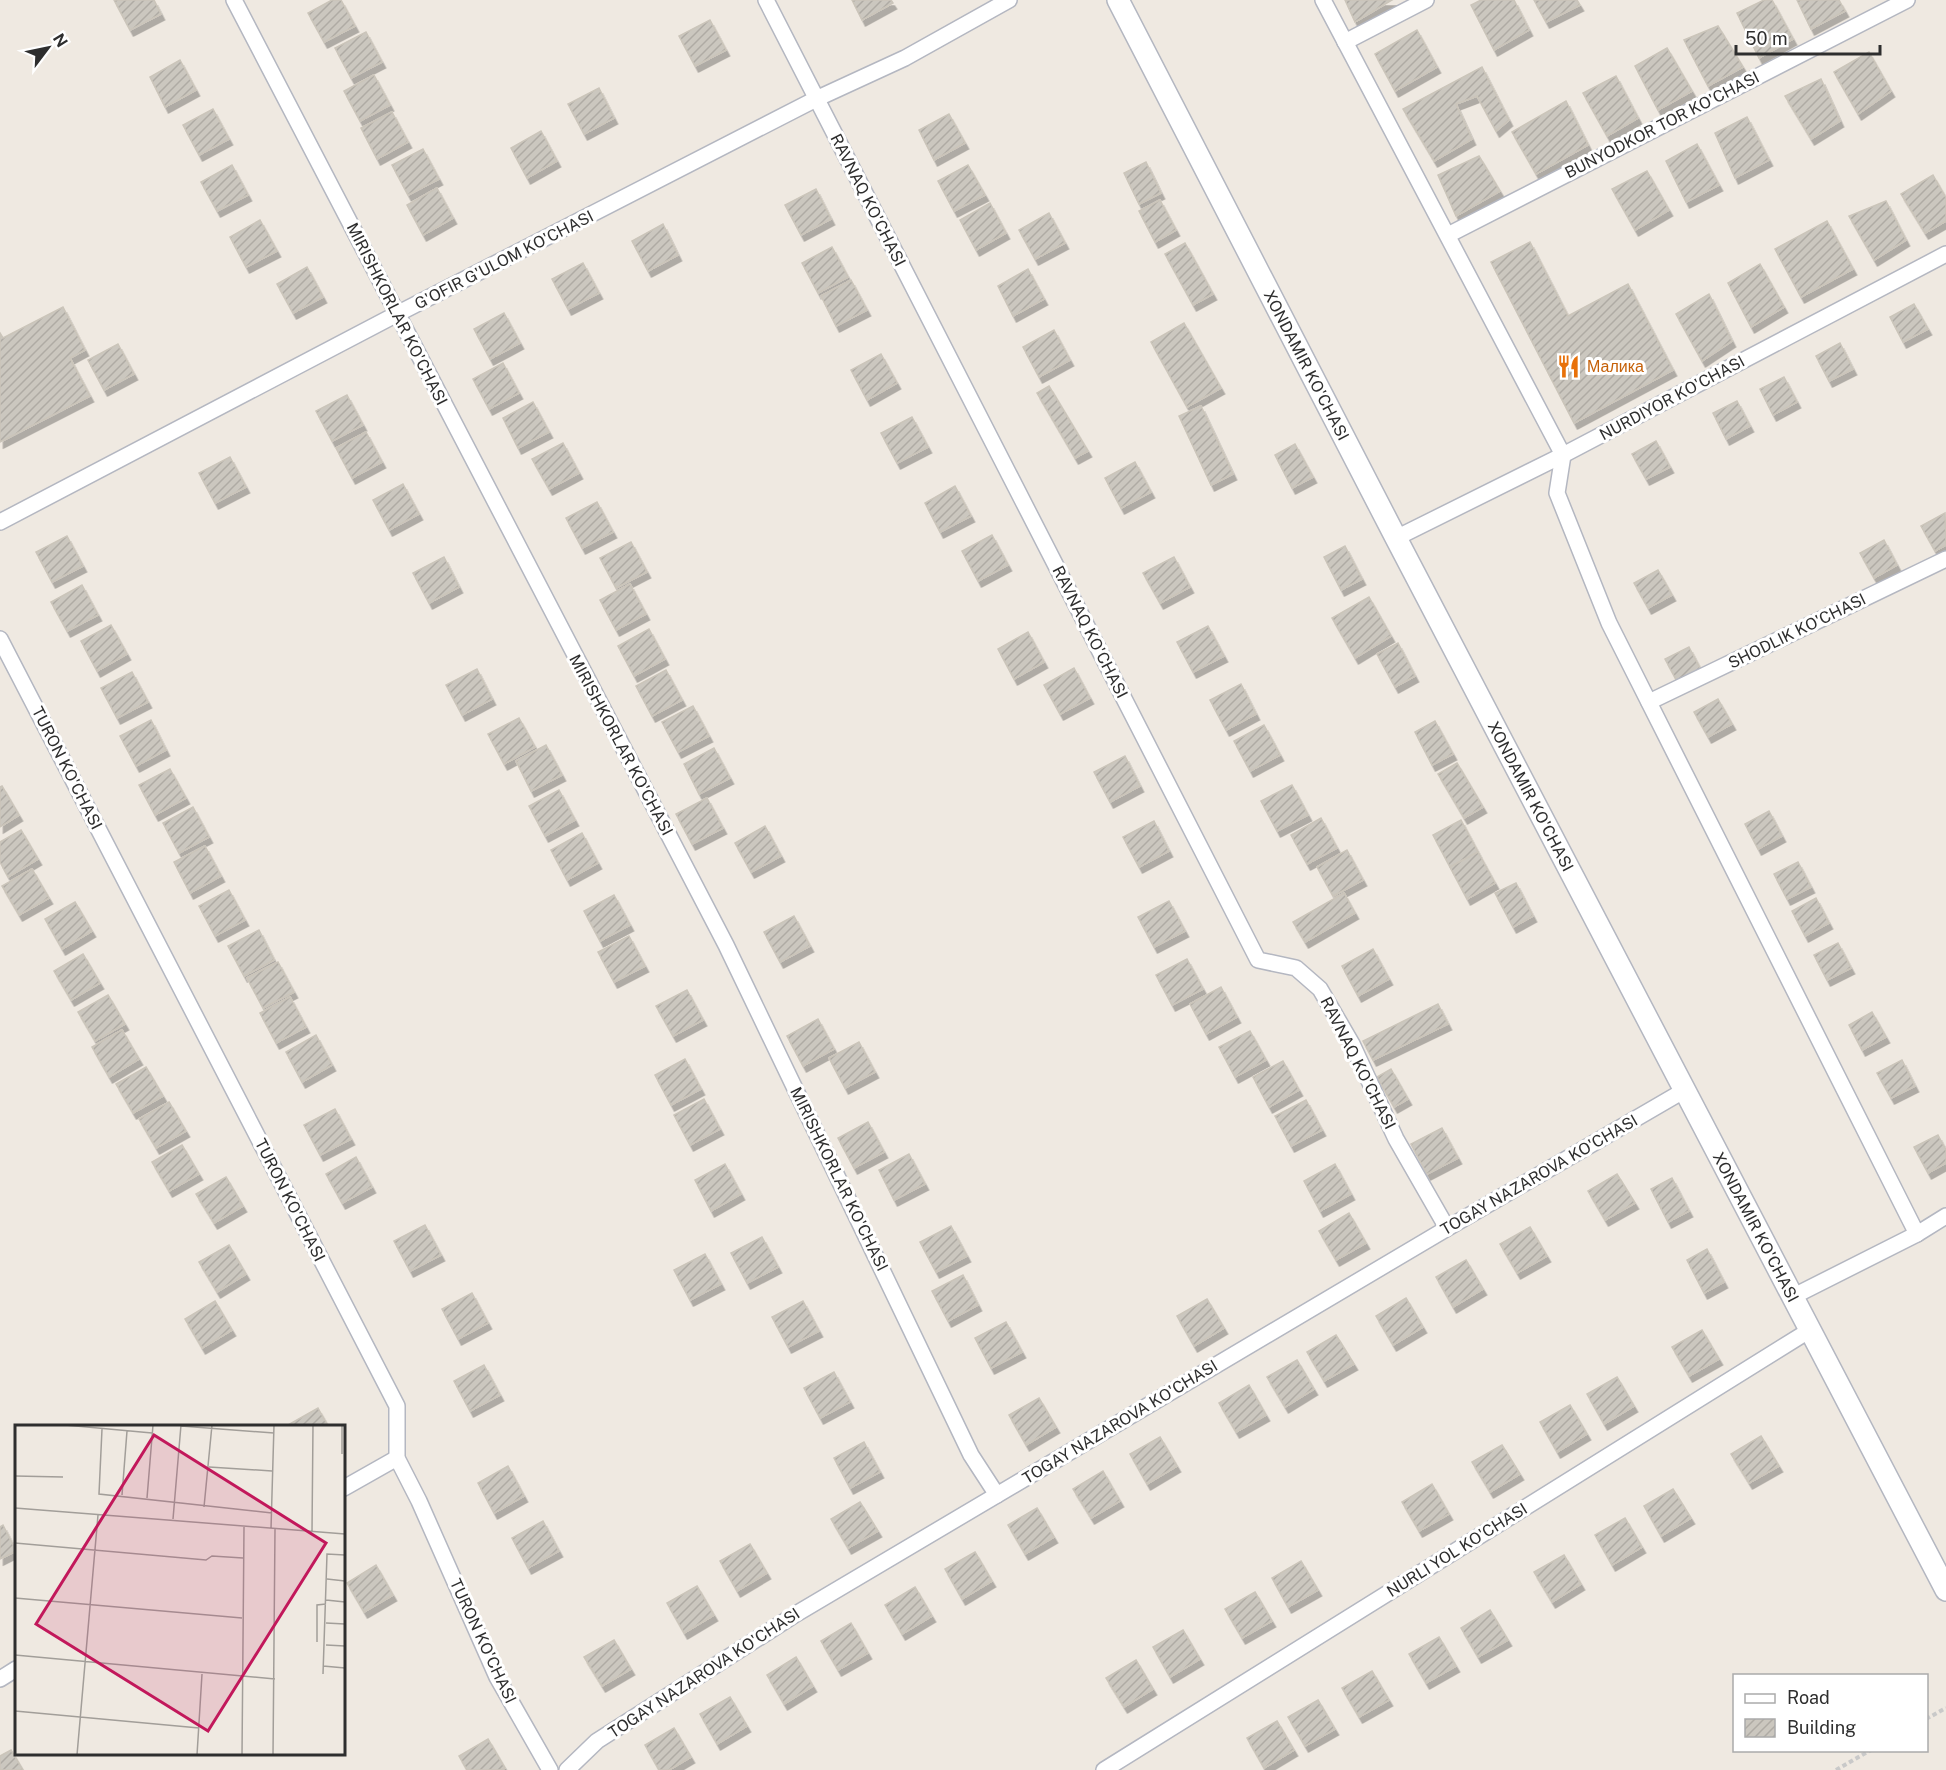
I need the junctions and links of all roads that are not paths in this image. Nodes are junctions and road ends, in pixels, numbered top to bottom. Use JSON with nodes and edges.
{"nodes":[{"id":1,"x":234,"y":0,"type":"edge"},
{"id":2,"x":766,"y":0,"type":"edge"},
{"id":3,"x":1009,"y":0,"type":"edge"},
{"id":4,"x":1118,"y":0,"type":"edge"},
{"id":5,"x":1323,"y":0,"type":"edge"},
{"id":6,"x":1426,"y":0,"type":"edge"},
{"id":7,"x":1907,"y":0,"type":"edge"},
{"id":8,"x":1345,"y":42,"type":"junction"},
{"id":9,"x":816,"y":99,"type":"junction"},
{"id":10,"x":1448,"y":234,"type":"junction"},
{"id":11,"x":1946,"y":254,"type":"edge"},
{"id":12,"x":397,"y":314,"type":"junction"},
{"id":13,"x":1563,"y":455,"type":"junction"},
{"id":14,"x":0,"y":522,"type":"edge"},
{"id":15,"x":1396,"y":538,"type":"junction"},
{"id":16,"x":1946,"y":559,"type":"edge"},
{"id":17,"x":0,"y":639,"type":"edge"},
{"id":18,"x":1649,"y":702,"type":"junction"},
{"id":19,"x":1685,"y":1090,"type":"junction"},
{"id":20,"x":1946,"y":1216,"type":"edge"},
{"id":21,"x":1447,"y":1228,"type":"junction"},
{"id":22,"x":1917,"y":1234,"type":"junction"},
{"id":23,"x":1792,"y":1297,"type":"junction"},
{"id":24,"x":1810,"y":1330,"type":"junction"},
{"id":25,"x":397,"y":1458,"type":"junction"},
{"id":26,"x":345,"y":1487,"type":"edge"},
{"id":27,"x":997,"y":1495,"type":"junction"},
{"id":28,"x":1946,"y":1590,"type":"edge"},
{"id":29,"x":15,"y":1670,"type":"edge"},
{"id":30,"x":0,"y":1679,"type":"edge"},
{"id":31,"x":550,"y":1770,"type":"edge"},
{"id":32,"x":567,"y":1770,"type":"edge"},
{"id":33,"x":1104,"y":1770,"type":"edge"}],
"edges":[{"from":1,"to":12,"type":"street","name":"MIRISHKORLAR KO'CHASI"},
{"from":2,"to":9,"type":"street","name":"RAVNAQ KO'CHASI"},
{"from":3,"to":9,"type":"street","name":"G'OFIR G'ULOM KO'CHASI"},
{"from":4,"to":15,"type":"main road","name":"XONDAMIR KO'CHASI"},
{"from":5,"to":8,"type":"street"},
{"from":6,"to":8,"type":"street"},
{"from":7,"to":10,"type":"street","name":"BUNYODKOR TOR KO'CHASI"},
{"from":8,"to":10,"type":"street"},
{"from":9,"to":12,"type":"street","name":"G'OFIR G'ULOM KO'CHASI"},
{"from":9,"to":21,"type":"street","name":"RAVNAQ KO'CHASI"},
{"from":10,"to":13,"type":"street"},
{"from":11,"to":13,"type":"street","name":"NURDIYOR KO'CHASI"},
{"from":12,"to":14,"type":"street","name":"G'OFIR G'ULOM KO'CHASI"},
{"from":12,"to":27,"type":"street","name":"MIRISHKORLAR KO'CHASI"},
{"from":13,"to":15,"type":"street","name":"NURDIYOR KO'CHASI"},
{"from":13,"to":18,"type":"street"},
{"from":15,"to":19,"type":"main road","name":"XONDAMIR KO'CHASI"},
{"from":16,"to":18,"type":"street","name":"SHODLIK KO'CHASI"},
{"from":17,"to":25,"type":"street","name":"TURON KO'CHASI"},
{"from":18,"to":22,"type":"street"},
{"from":19,"to":21,"type":"street","name":"TOGAY NAZAROVA KO'CHASI"},
{"from":19,"to":23,"type":"main road","name":"XONDAMIR KO'CHASI"},
{"from":20,"to":22,"type":"street"},
{"from":21,"to":27,"type":"street","name":"TOGAY NAZAROVA KO'CHASI"},
{"from":22,"to":23,"type":"street"},
{"from":23,"to":24,"type":"main road","name":"XONDAMIR KO'CHASI"},
{"from":24,"to":28,"type":"main road","name":"XONDAMIR KO'CHASI"},
{"from":24,"to":33,"type":"street","name":"NURLI YOL KO'CHASI"},
{"from":25,"to":26,"type":"street"},
{"from":25,"to":31,"type":"street","name":"TURON KO'CHASI"},
{"from":27,"to":32,"type":"street","name":"TOGAY NAZAROVA KO'CHASI"},
{"from":29,"to":30,"type":"street"}]}
